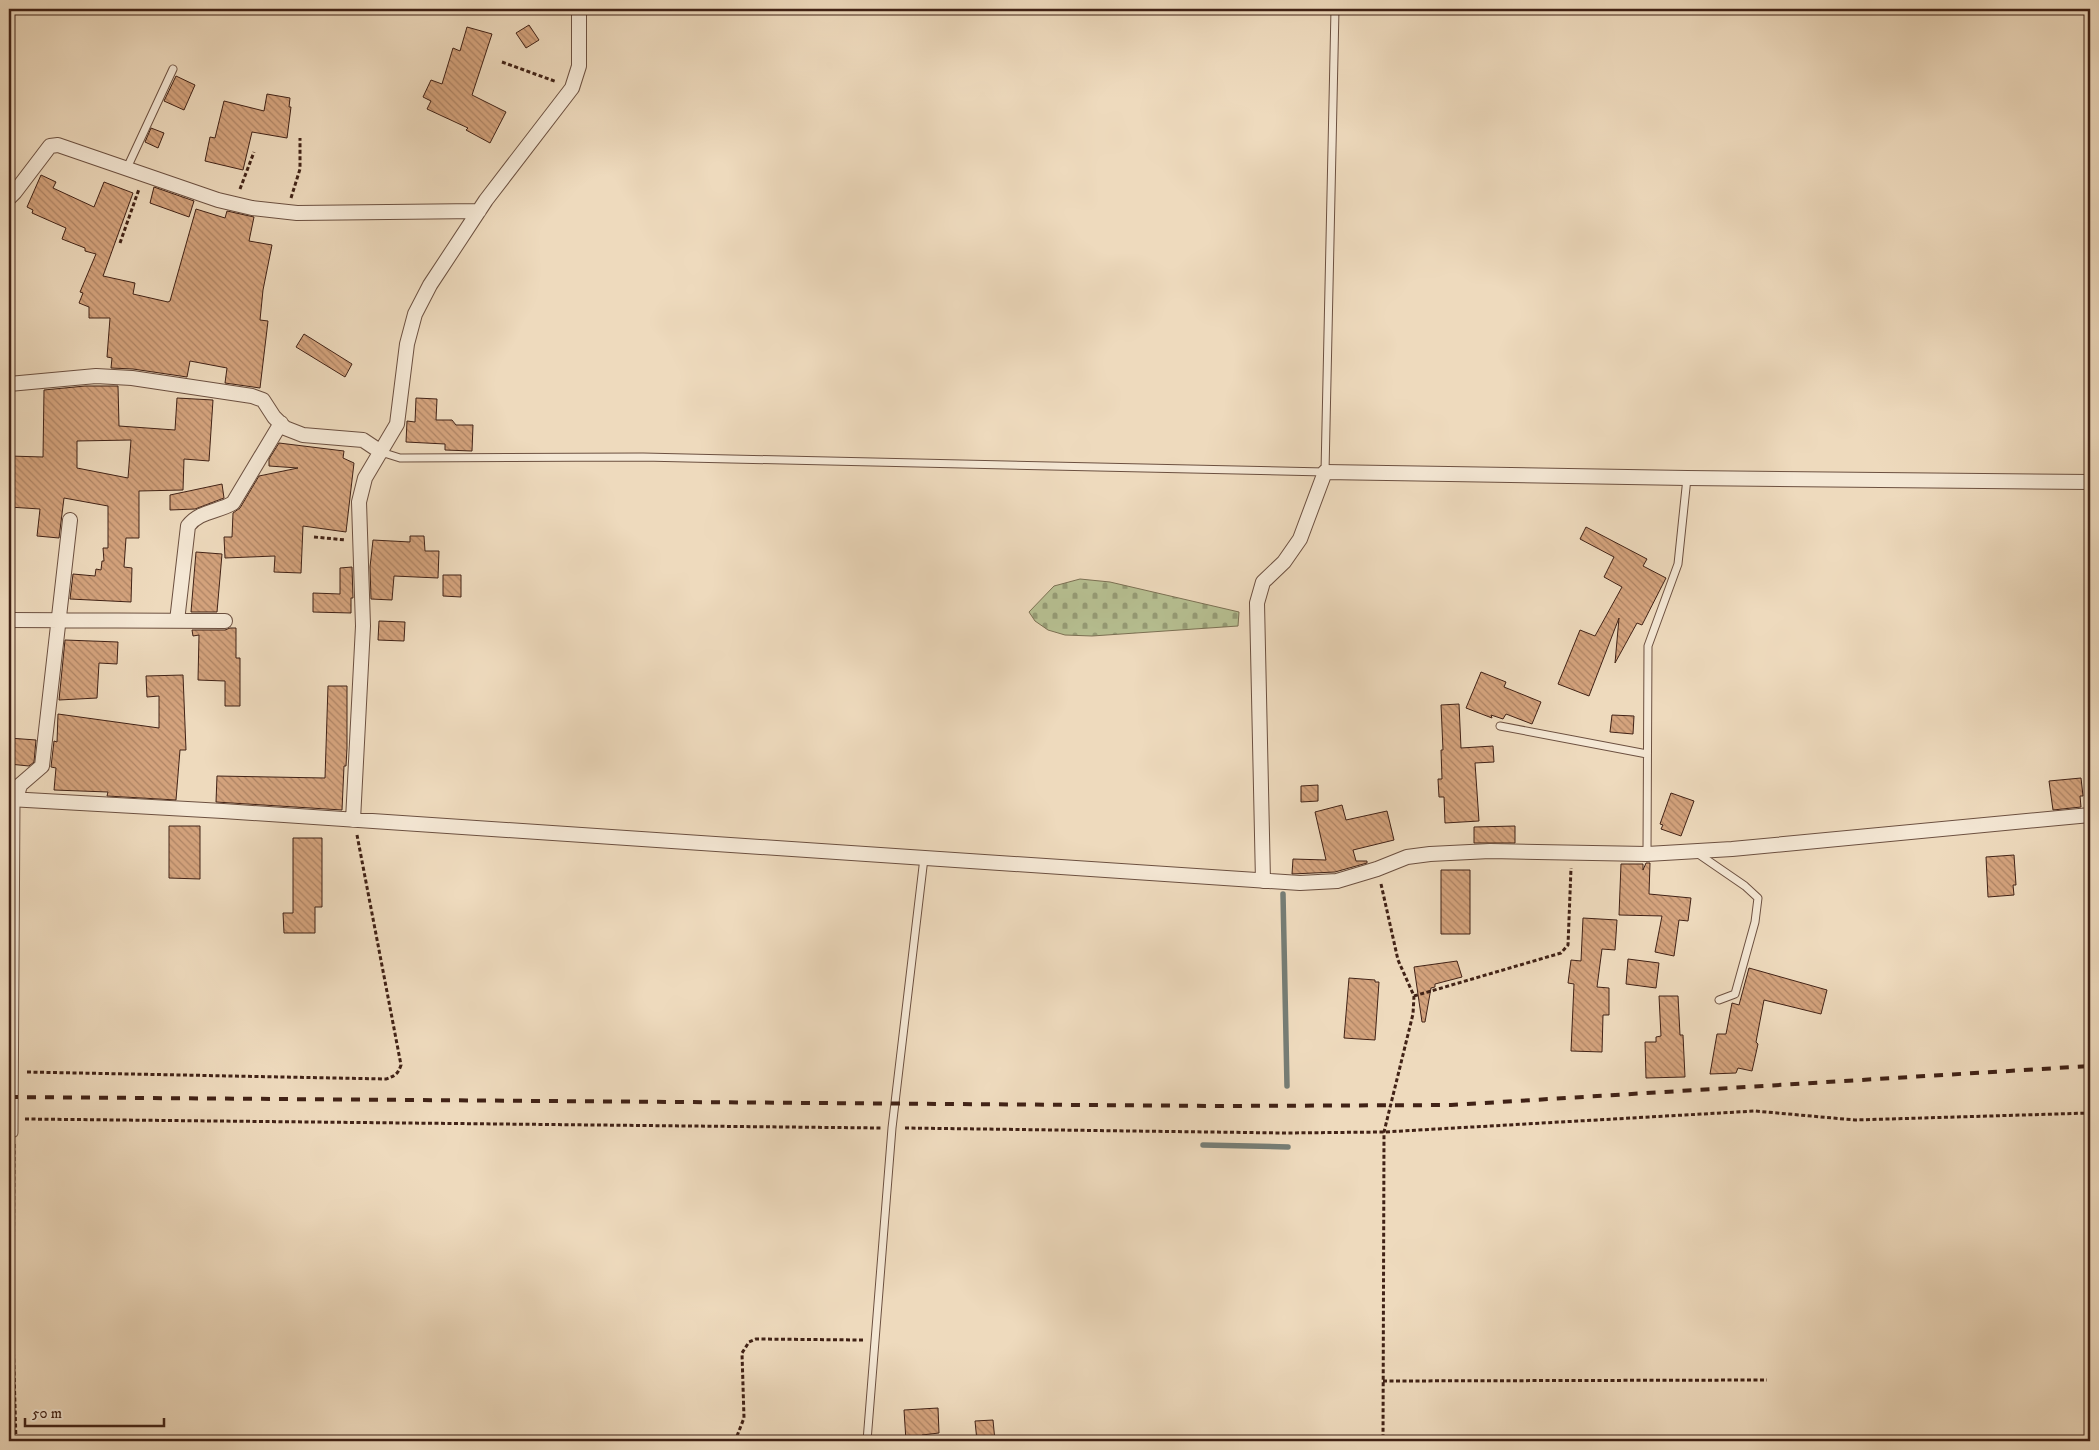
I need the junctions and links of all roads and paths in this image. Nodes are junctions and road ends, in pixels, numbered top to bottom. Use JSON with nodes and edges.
{"nodes":[{"id":1,"x":580,"y":9,"type":"edge"},
{"id":2,"x":1335,"y":9,"type":"edge"},
{"id":3,"x":502,"y":62,"type":"dead end"},
{"id":4,"x":173,"y":69,"type":"dead end"},
{"id":5,"x":572,"y":88,"type":"junction"},
{"id":6,"x":300,"y":138,"type":"dead end"},
{"id":7,"x":254,"y":152,"type":"dead end"},
{"id":8,"x":127,"y":168,"type":"junction"},
{"id":9,"x":144,"y":174,"type":"junction"},
{"id":10,"x":9,"y":198,"type":"edge"},
{"id":11,"x":235,"y":204,"type":"junction"},
{"id":12,"x":479,"y":210,"type":"junction"},
{"id":13,"x":287,"y":212,"type":"junction"},
{"id":14,"x":120,"y":243,"type":"dead end"},
{"id":15,"x":9,"y":384,"type":"edge"},
{"id":16,"x":281,"y":423,"type":"junction"},
{"id":17,"x":381,"y":452,"type":"junction"},
{"id":18,"x":1325,"y":472,"type":"junction"},
{"id":19,"x":1687,"y":478,"type":"junction"},
{"id":20,"x":2090,"y":482,"type":"edge"},
{"id":21,"x":70,"y":520,"type":"dead end"},
{"id":22,"x":314,"y":537,"type":"dead end"},
{"id":23,"x":359,"y":541,"type":"junction"},
{"id":24,"x":9,"y":620,"type":"edge"},
{"id":25,"x":58,"y":620,"type":"junction"},
{"id":26,"x":177,"y":621,"type":"junction"},
{"id":27,"x":225,"y":621,"type":"dead end"},
{"id":28,"x":1500,"y":726,"type":"dead end"},
{"id":29,"x":1647,"y":754,"type":"junction"},
{"id":30,"x":12,"y":799,"type":"edge"},
{"id":31,"x":2090,"y":815,"type":"edge"},
{"id":32,"x":353,"y":820,"type":"junction"},
{"id":33,"x":1695,"y":851,"type":"junction"},
{"id":34,"x":1571,"y":852,"type":"junction"},
{"id":35,"x":1647,"y":854,"type":"junction"},
{"id":36,"x":924,"y":858,"type":"junction"},
{"id":37,"x":1377,"y":869,"type":"junction"},
{"id":38,"x":1263,"y":881,"type":"junction"},
{"id":39,"x":1414,"y":996,"type":"junction"},
{"id":40,"x":1719,"y":1000,"type":"dead end"},
{"id":41,"x":14,"y":1072,"type":"junction"},
{"id":42,"x":2090,"y":1113,"type":"edge"},
{"id":43,"x":14,"y":1119,"type":"junction"},
{"id":44,"x":892,"y":1128,"type":"junction"},
{"id":45,"x":1384,"y":1132,"type":"junction"},
{"id":46,"x":14,"y":1133,"type":"joint"},
{"id":47,"x":11,"y":1336,"type":"edge"},
{"id":48,"x":874,"y":1340,"type":"junction"},
{"id":49,"x":1767,"y":1380,"type":"dead end"},
{"id":50,"x":1384,"y":1381,"type":"junction"},
{"id":51,"x":16,"y":1441,"type":"edge"},
{"id":52,"x":725,"y":1441,"type":"edge"},
{"id":53,"x":867,"y":1441,"type":"edge"},
{"id":54,"x":1384,"y":1441,"type":"edge"}],
"edges":[{"from":1,"to":5,"type":"street"},
{"from":2,"to":18,"type":"lane"},
{"from":3,"to":5,"type":"path"},
{"from":4,"to":8,"type":"lane"},
{"from":5,"to":12,"type":"street"},
{"from":6,"to":13,"type":"path"},
{"from":7,"to":11,"type":"path"},
{"from":8,"to":9,"type":"street"},
{"from":8,"to":10,"type":"street"},
{"from":9,"to":11,"type":"street"},
{"from":9,"to":14,"type":"path"},
{"from":11,"to":13,"type":"street"},
{"from":12,"to":13,"type":"street"},
{"from":12,"to":17,"type":"street"},
{"from":15,"to":16,"type":"street"},
{"from":16,"to":17,"type":"street"},
{"from":16,"to":26,"type":"street"},
{"from":17,"to":18,"type":"lane"},
{"from":17,"to":23,"type":"street"},
{"from":18,"to":19,"type":"street"},
{"from":18,"to":38,"type":"street"},
{"from":19,"to":20,"type":"street"},
{"from":19,"to":29,"type":"lane"},
{"from":21,"to":25,"type":"street"},
{"from":22,"to":23,"type":"path"},
{"from":23,"to":32,"type":"street"},
{"from":24,"to":25,"type":"street"},
{"from":25,"to":26,"type":"street"},
{"from":25,"to":30,"type":"street"},
{"from":26,"to":27,"type":"street"},
{"from":28,"to":29,"type":"lane"},
{"from":29,"to":35,"type":"lane"},
{"from":30,"to":32,"type":"street"},
{"from":30,"to":41,"type":"lane"},
{"from":31,"to":33,"type":"street"},
{"from":32,"to":36,"type":"street"},
{"from":32,"to":41,"type":"path"},
{"from":33,"to":35,"type":"street"},
{"from":33,"to":40,"type":"lane"},
{"from":34,"to":35,"type":"street"},
{"from":34,"to":37,"type":"street"},
{"from":34,"to":39,"type":"path"},
{"from":36,"to":38,"type":"street"},
{"from":36,"to":44,"type":"lane"},
{"from":37,"to":38,"type":"street"},
{"from":37,"to":39,"type":"path"},
{"from":39,"to":45,"type":"path"},
{"from":41,"to":43,"type":"lane"},
{"from":42,"to":45,"type":"path"},
{"from":43,"to":44,"type":"path"},
{"from":43,"to":46,"type":"lane"},
{"from":44,"to":45,"type":"path"},
{"from":44,"to":48,"type":"lane"},
{"from":45,"to":50,"type":"path"},
{"from":46,"to":47,"type":"path"},
{"from":47,"to":51,"type":"path"},
{"from":48,"to":52,"type":"path"},
{"from":48,"to":53,"type":"lane"},
{"from":49,"to":50,"type":"path"},
{"from":50,"to":54,"type":"path"}]}
